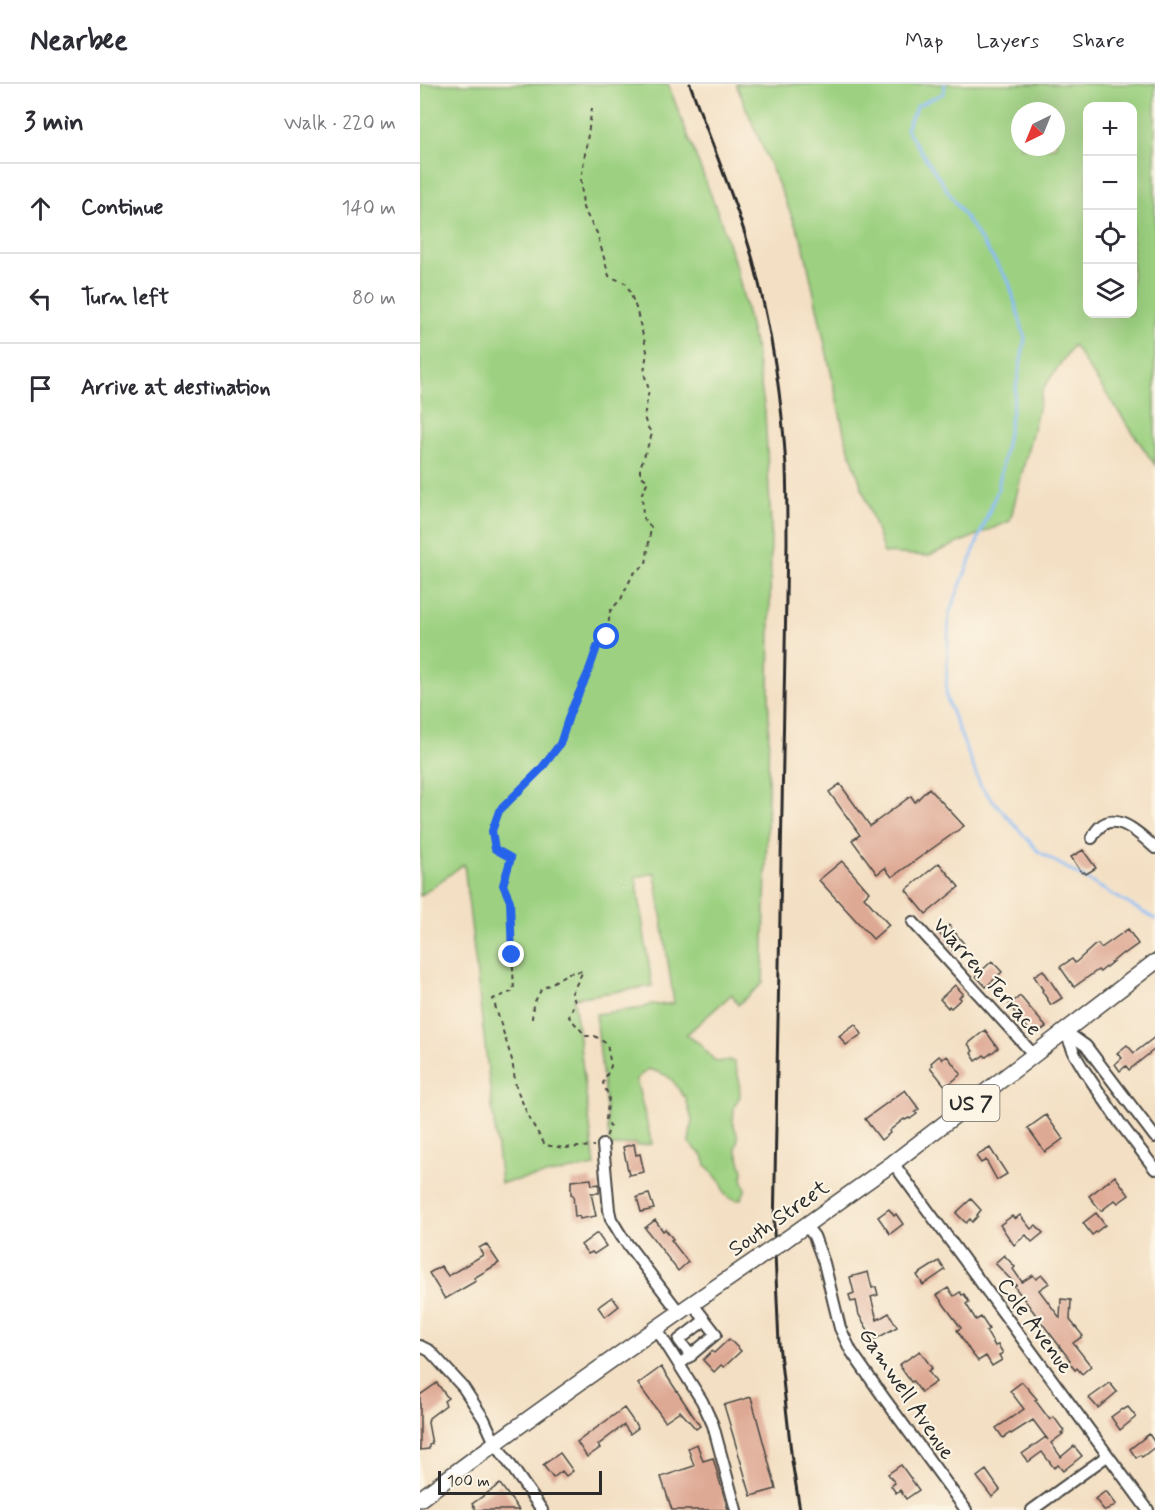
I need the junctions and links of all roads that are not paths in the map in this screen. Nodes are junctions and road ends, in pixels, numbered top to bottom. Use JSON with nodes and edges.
{"nodes":[{"id":1,"x":1092,"y":838,"type":"dead end"},
{"id":2,"x":1155,"y":848,"type":"edge"},
{"id":3,"x":912,"y":922,"type":"dead end"},
{"id":4,"x":1155,"y":962,"type":"edge"},
{"id":5,"x":1065,"y":1031,"type":"junction"},
{"id":6,"x":1034,"y":1055,"type":"junction"},
{"id":7,"x":1155,"y":1137,"type":"edge"},
{"id":8,"x":603,"y":1145,"type":"road end"},
{"id":9,"x":893,"y":1163,"type":"junction"},
{"id":10,"x":1155,"y":1169,"type":"edge"},
{"id":11,"x":806,"y":1226,"type":"junction"},
{"id":12,"x":692,"y":1303,"type":"junction"},
{"id":13,"x":679,"y":1312,"type":"junction"},
{"id":14,"x":705,"y":1320,"type":"junction"},
{"id":15,"x":656,"y":1328,"type":"junction"},
{"id":16,"x":420,"y":1346,"type":"edge"},
{"id":17,"x":691,"y":1356,"type":"junction"},
{"id":18,"x":679,"y":1365,"type":"junction"},
{"id":19,"x":495,"y":1443,"type":"junction"},
{"id":20,"x":1107,"y":1456,"type":"junction"},
{"id":21,"x":420,"y":1499,"type":"edge"},
{"id":22,"x":542,"y":1510,"type":"edge"},
{"id":23,"x":736,"y":1510,"type":"edge"},
{"id":24,"x":966,"y":1510,"type":"edge"},
{"id":25,"x":1032,"y":1510,"type":"edge"},
{"id":26,"x":1148,"y":1510,"type":"edge"}],
"edges":[{"from":1,"to":2,"type":"street"},
{"from":3,"to":6,"type":"street","name":"Warren Terrace"},
{"from":4,"to":5,"type":"highway","name":"South Street","number":"US 7"},
{"from":5,"to":6,"type":"highway","name":"South Street","number":"US 7"},
{"from":5,"to":7,"type":"street"},
{"from":5,"to":10,"type":"street"},
{"from":6,"to":9,"type":"highway","name":"South Street","number":"US 7"},
{"from":8,"to":13,"type":"street"},
{"from":9,"to":11,"type":"highway","name":"South Street","number":"US 7"},
{"from":9,"to":20,"type":"street","name":"Cole Avenue"},
{"from":11,"to":12,"type":"highway","name":"South Street","number":"US 7","bridge":true},
{"from":11,"to":24,"type":"street","name":"Gamwell Avenue"},
{"from":12,"to":13,"type":"highway","name":"South Street","number":"US 7"},
{"from":12,"to":14,"type":"street"},
{"from":13,"to":15,"type":"highway","name":"South Street","number":"US 7"},
{"from":14,"to":17,"type":"street"},
{"from":14,"to":17,"type":"street"},
{"from":15,"to":18,"type":"street"},
{"from":15,"to":19,"type":"highway","name":"South Street","number":"US 7"},
{"from":16,"to":19,"type":"street"},
{"from":17,"to":18,"type":"street"},
{"from":18,"to":23,"type":"street"},
{"from":19,"to":21,"type":"highway","name":"South Street","number":"US 7"},
{"from":19,"to":22,"type":"street"},
{"from":20,"to":25,"type":"street"},
{"from":20,"to":26,"type":"street","name":"Cole Avenue"}]}
